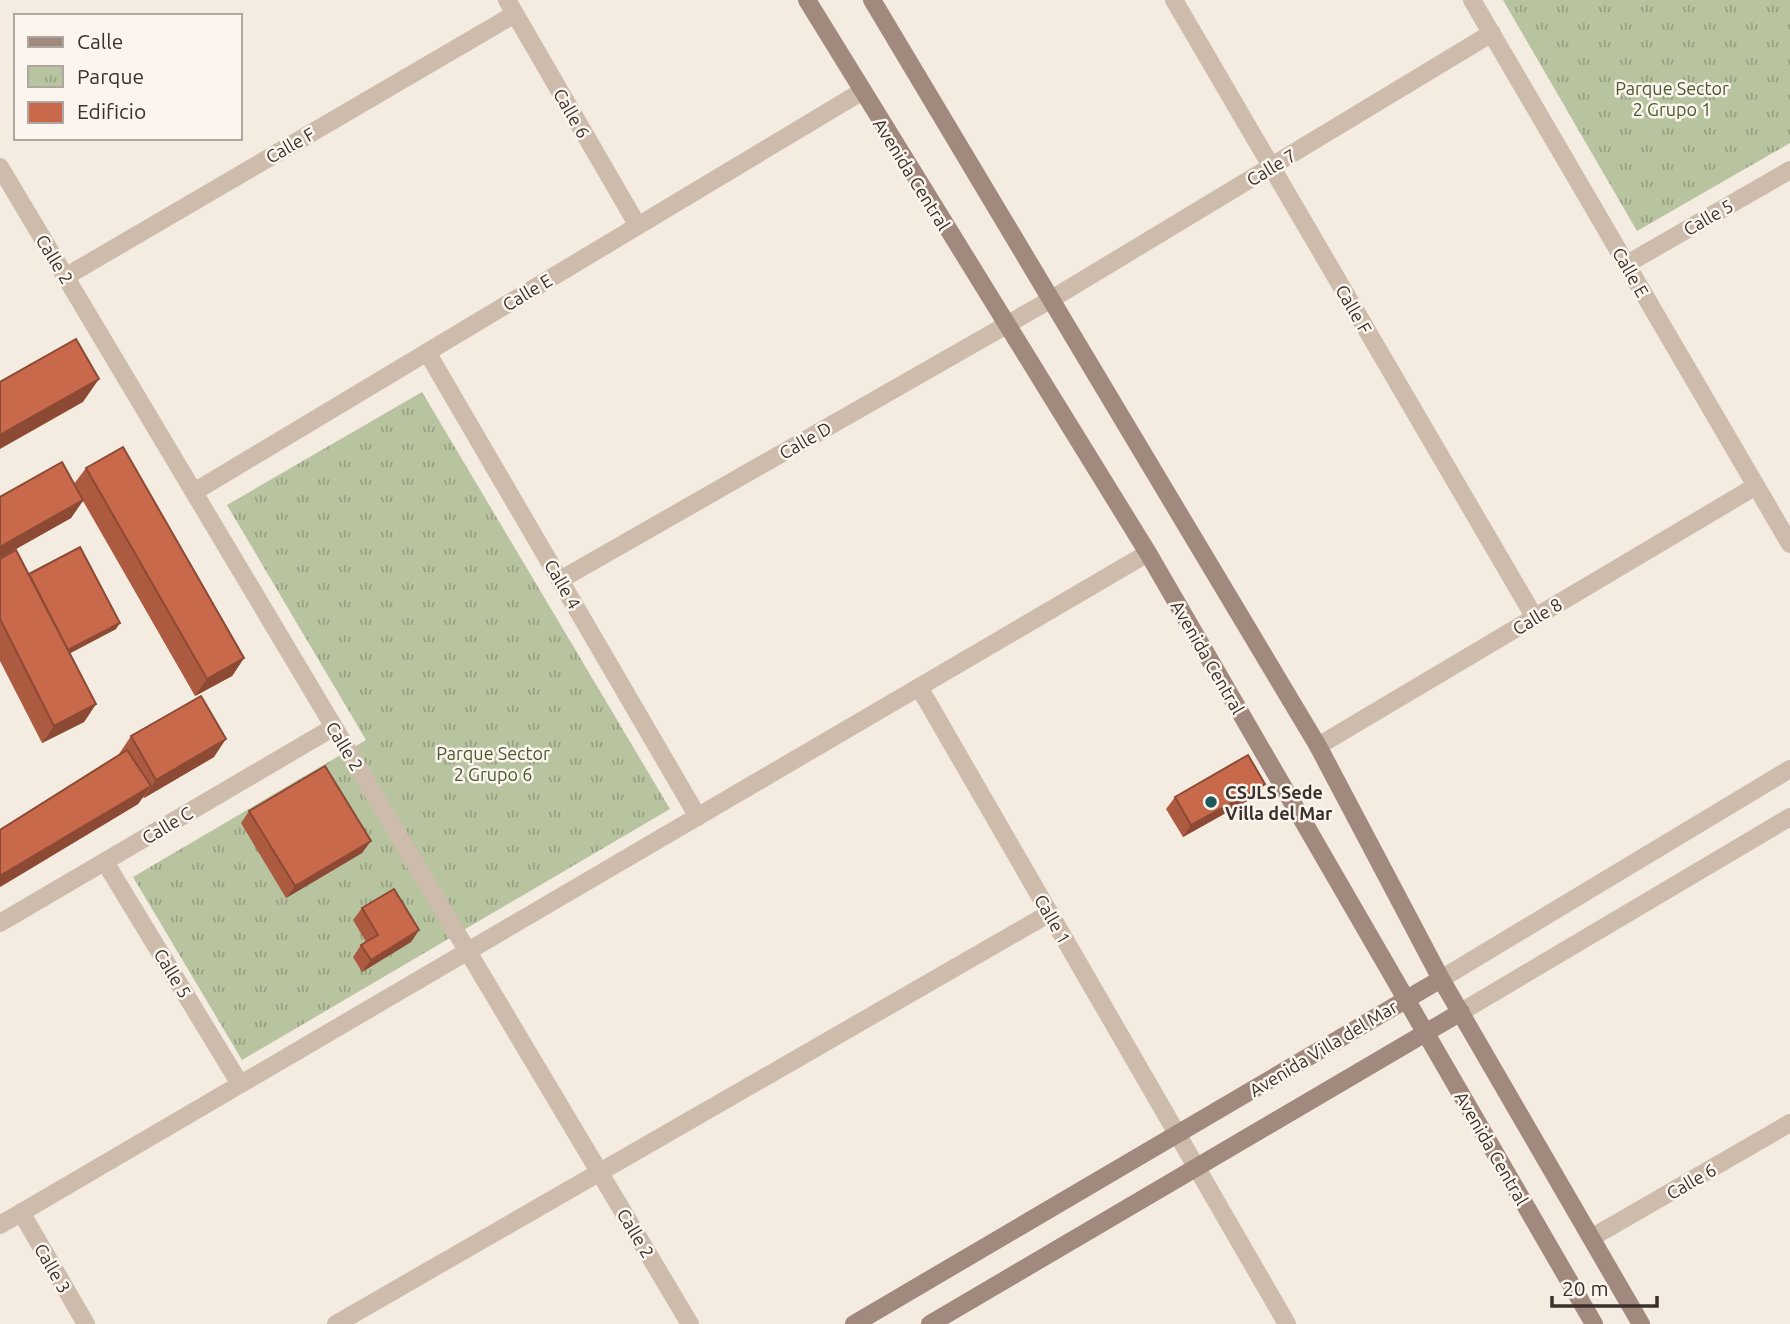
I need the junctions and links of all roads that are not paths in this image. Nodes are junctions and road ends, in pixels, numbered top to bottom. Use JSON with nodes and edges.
{"nodes":[{"id":1,"x":807,"y":0,"type":"edge"},
{"id":2,"x":872,"y":0,"type":"edge"},
{"id":3,"x":1174,"y":0,"type":"edge"},
{"id":4,"x":1472,"y":0,"type":"edge"},
{"id":5,"x":511,"y":7,"type":"edge"},
{"id":6,"x":1492,"y":33,"type":"junction"},
{"id":7,"x":861,"y":92,"type":"junction"},
{"id":8,"x":1271,"y":166,"type":"junction"},
{"id":9,"x":0,"y":167,"type":"edge"},
{"id":10,"x":1790,"y":170,"type":"edge"},
{"id":11,"x":638,"y":226,"type":"junction"},
{"id":12,"x":1627,"y":264,"type":"junction"},
{"id":13,"x":65,"y":277,"type":"junction"},
{"id":14,"x":1050,"y":300,"type":"junction"},
{"id":15,"x":1005,"y":325,"type":"junction"},
{"id":16,"x":427,"y":352,"type":"junction"},
{"id":17,"x":1756,"y":486,"type":"junction"},
{"id":18,"x":194,"y":492,"type":"junction"},
{"id":19,"x":1790,"y":544,"type":"edge"},
{"id":20,"x":1148,"y":554,"type":"junction"},
{"id":21,"x":561,"y":580,"type":"junction"},
{"id":22,"x":1535,"y":618,"type":"junction"},
{"id":23,"x":919,"y":687,"type":"junction"},
{"id":24,"x":334,"y":727,"type":"junction"},
{"id":25,"x":1318,"y":746,"type":"junction"},
{"id":26,"x":1790,"y":769,"type":"edge"},
{"id":27,"x":698,"y":817,"type":"junction"},
{"id":28,"x":1790,"y":817,"type":"edge"},
{"id":29,"x":105,"y":862,"type":"junction"},
{"id":30,"x":1050,"y":913,"type":"junction"},
{"id":31,"x":0,"y":923,"type":"edge"},
{"id":32,"x":468,"y":951,"type":"junction"},
{"id":33,"x":1441,"y":979,"type":"junction"},
{"id":34,"x":1405,"y":999,"type":"junction"},
{"id":35,"x":1461,"y":1012,"type":"junction"},
{"id":36,"x":1426,"y":1032,"type":"junction"},
{"id":37,"x":240,"y":1084,"type":"junction"},
{"id":38,"x":1790,"y":1123,"type":"edge"},
{"id":39,"x":1177,"y":1134,"type":"junction"},
{"id":40,"x":1197,"y":1167,"type":"junction"},
{"id":41,"x":600,"y":1172,"type":"junction"},
{"id":42,"x":21,"y":1212,"type":"junction"},
{"id":43,"x":0,"y":1225,"type":"edge"},
{"id":44,"x":1591,"y":1238,"type":"junction"},
{"id":45,"x":86,"y":1324,"type":"edge"},
{"id":46,"x":336,"y":1324,"type":"edge"},
{"id":47,"x":690,"y":1324,"type":"edge"},
{"id":48,"x":854,"y":1324,"type":"edge"},
{"id":49,"x":930,"y":1324,"type":"edge"},
{"id":50,"x":1287,"y":1324,"type":"edge"},
{"id":51,"x":1594,"y":1324,"type":"edge"},
{"id":52,"x":1642,"y":1324,"type":"edge"}],
"edges":[{"from":1,"to":7,"type":"street","name":"Avenida Central"},
{"from":2,"to":14,"type":"street"},
{"from":3,"to":8,"type":"street","name":"Calle F"},
{"from":4,"to":6,"type":"street","name":"Calle E"},
{"from":5,"to":11,"type":"street","name":"Calle 6"},
{"from":5,"to":13,"type":"street","name":"Calle F"},
{"from":6,"to":8,"type":"street","name":"Calle 7"},
{"from":6,"to":12,"type":"street","name":"Calle E"},
{"from":7,"to":11,"type":"street","name":"Calle E"},
{"from":7,"to":15,"type":"street","name":"Avenida Central"},
{"from":8,"to":14,"type":"street","name":"Calle 7"},
{"from":8,"to":22,"type":"street","name":"Calle F"},
{"from":9,"to":13,"type":"street","name":"Calle 2"},
{"from":10,"to":12,"type":"street","name":"Calle 5"},
{"from":11,"to":16,"type":"street","name":"Calle E"},
{"from":12,"to":17,"type":"street","name":"Calle E"},
{"from":13,"to":18,"type":"street","name":"Calle 2"},
{"from":14,"to":15,"type":"street","name":"Calle D"},
{"from":14,"to":25,"type":"street"},
{"from":15,"to":20,"type":"street","name":"Avenida Central"},
{"from":15,"to":21,"type":"street","name":"Calle D"},
{"from":16,"to":18,"type":"street","name":"Calle E"},
{"from":16,"to":21,"type":"street","name":"Calle 4"},
{"from":17,"to":19,"type":"street","name":"Calle E"},
{"from":17,"to":22,"type":"street","name":"Calle 8"},
{"from":18,"to":24,"type":"street","name":"Calle 2"},
{"from":20,"to":23,"type":"street"},
{"from":20,"to":34,"type":"street","name":"Avenida Central"},
{"from":21,"to":27,"type":"street","name":"Calle 4"},
{"from":22,"to":25,"type":"street","name":"Calle 8"},
{"from":23,"to":27,"type":"street"},
{"from":23,"to":30,"type":"street","name":"Calle 1"},
{"from":24,"to":29,"type":"street","name":"Calle C"},
{"from":24,"to":32,"type":"street","name":"Calle 2"},
{"from":25,"to":33,"type":"street"},
{"from":26,"to":33,"type":"street","name":"Avenida Villa del Mar"},
{"from":27,"to":32,"type":"street"},
{"from":28,"to":35,"type":"street"},
{"from":29,"to":31,"type":"street","name":"Calle C"},
{"from":29,"to":37,"type":"street","name":"Calle 5"},
{"from":30,"to":39,"type":"street","name":"Calle 1"},
{"from":30,"to":41,"type":"street"},
{"from":32,"to":37,"type":"street"},
{"from":32,"to":41,"type":"street","name":"Calle 2"},
{"from":33,"to":34,"type":"street","name":"Avenida Villa del Mar"},
{"from":33,"to":35,"type":"street"},
{"from":34,"to":36,"type":"street","name":"Avenida Central"},
{"from":34,"to":39,"type":"street","name":"Avenida Villa del Mar"},
{"from":35,"to":36,"type":"street"},
{"from":35,"to":44,"type":"street"},
{"from":36,"to":40,"type":"street"},
{"from":36,"to":51,"type":"street","name":"Avenida Central"},
{"from":37,"to":42,"type":"street"},
{"from":38,"to":44,"type":"street","name":"Calle 6"},
{"from":39,"to":40,"type":"street","name":"Calle 1"},
{"from":39,"to":48,"type":"street","name":"Avenida Villa del Mar"},
{"from":40,"to":49,"type":"street"},
{"from":40,"to":50,"type":"street"},
{"from":41,"to":46,"type":"street"},
{"from":41,"to":47,"type":"street","name":"Calle 2"},
{"from":42,"to":43,"type":"street"},
{"from":42,"to":45,"type":"street","name":"Calle 3"},
{"from":44,"to":52,"type":"street"}]}
